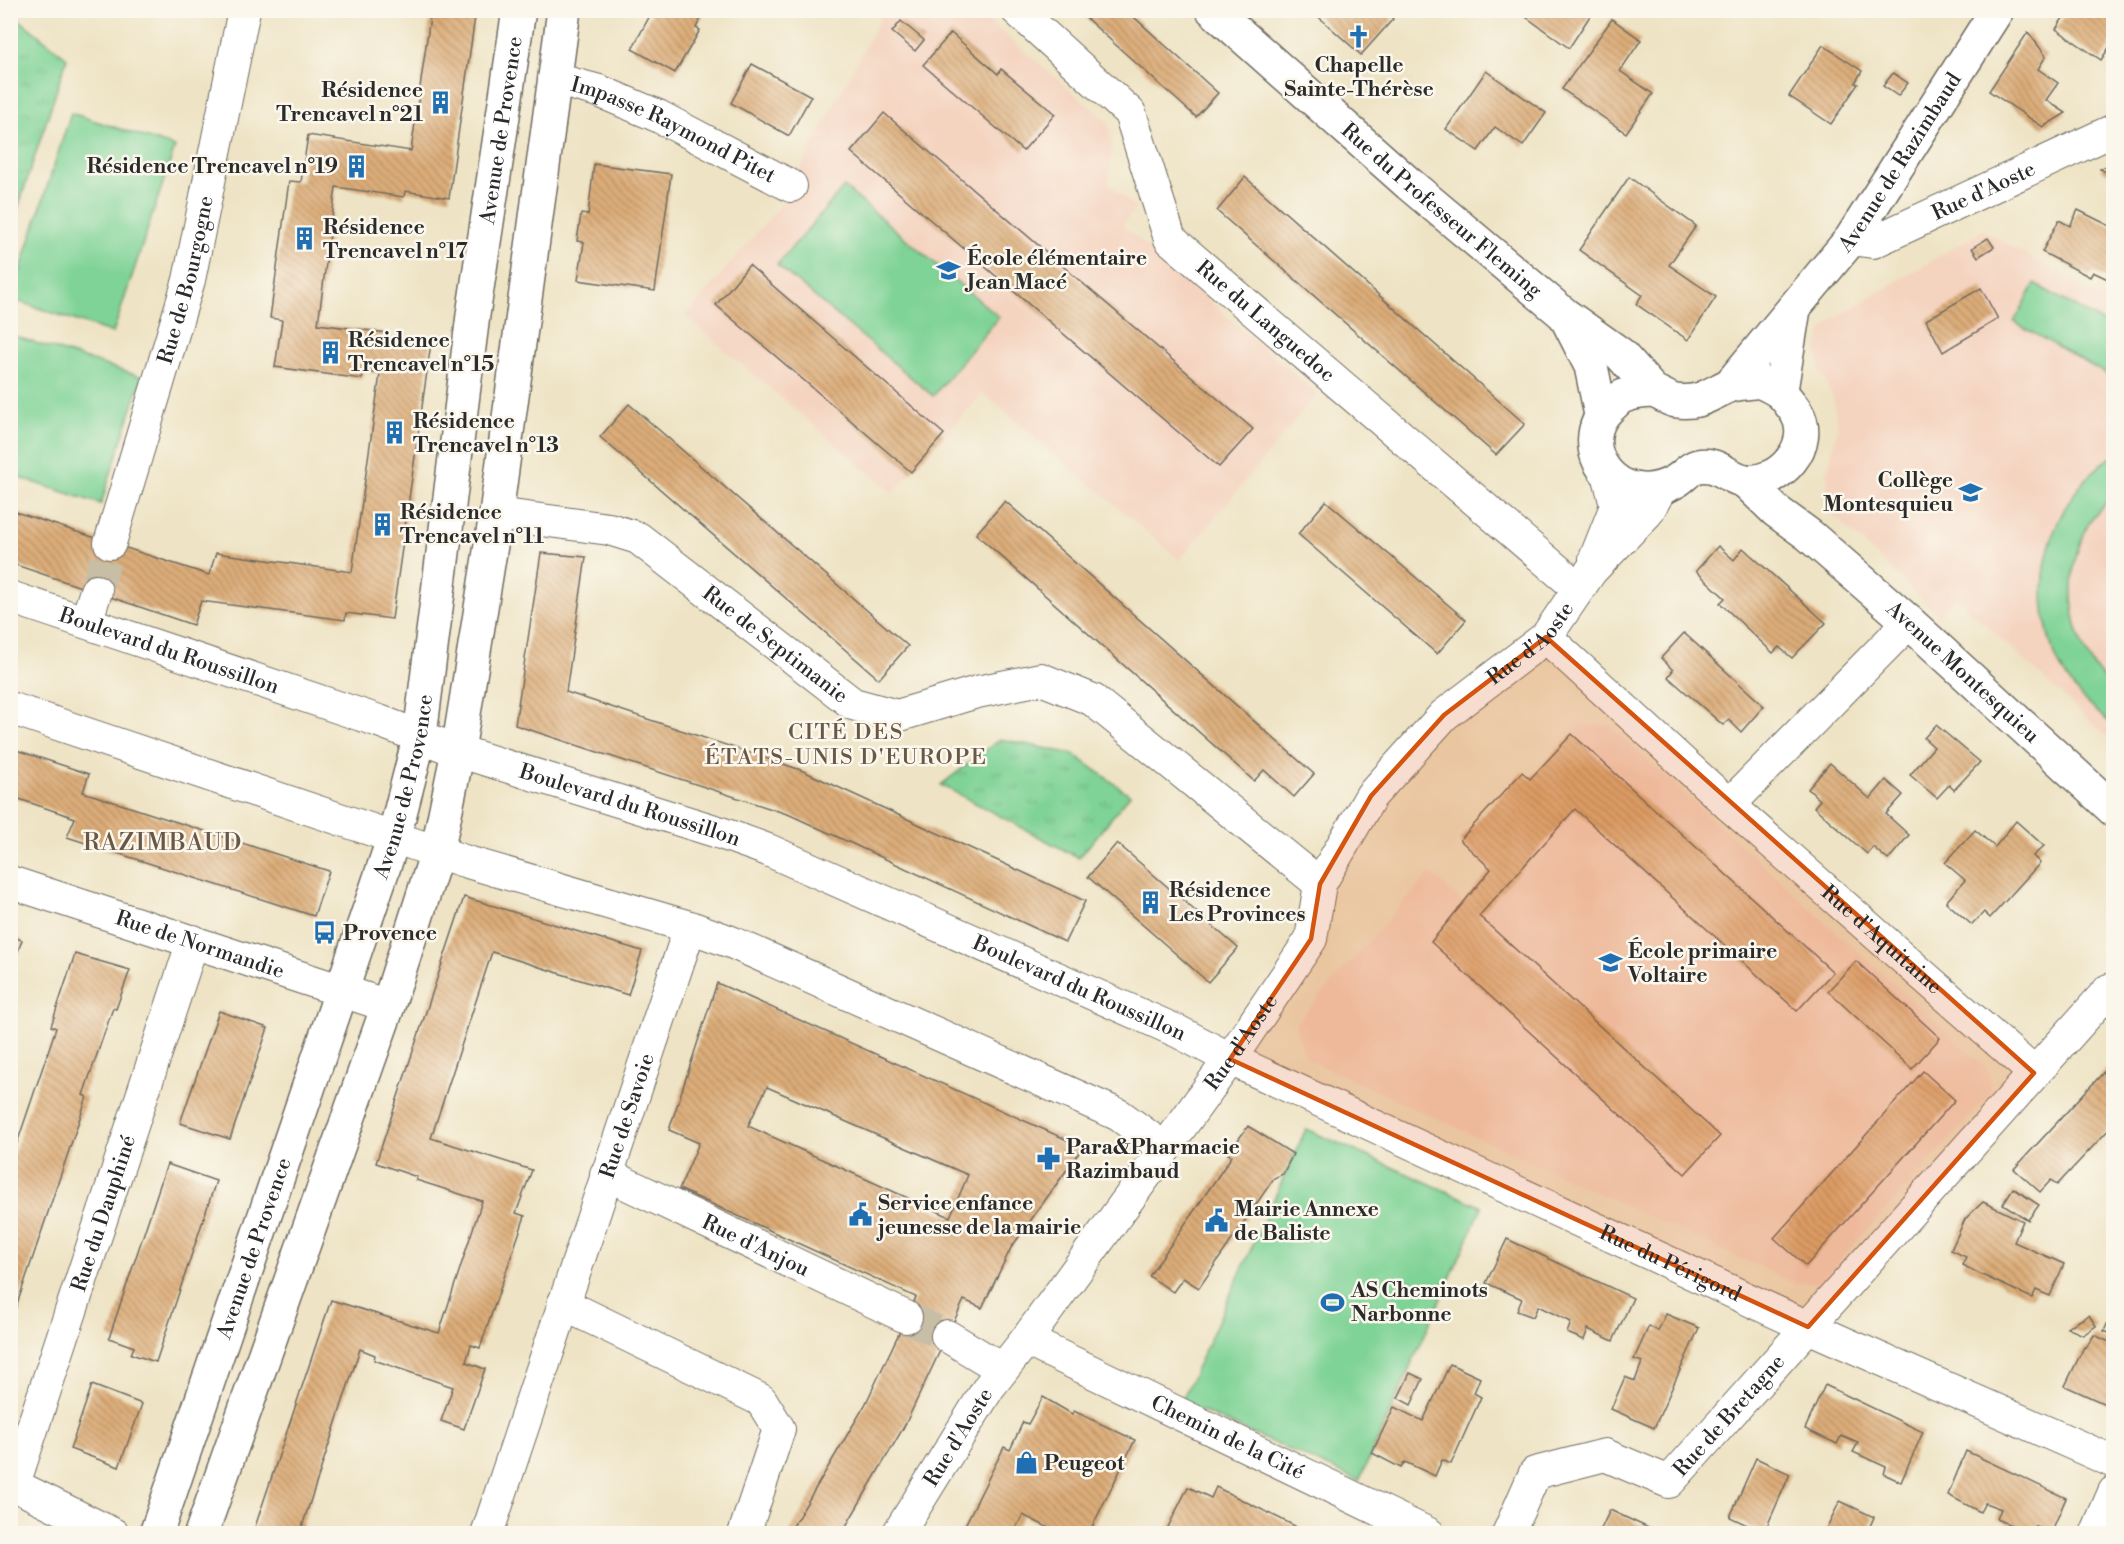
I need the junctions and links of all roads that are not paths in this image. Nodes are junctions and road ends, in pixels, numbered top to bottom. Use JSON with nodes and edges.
{"nodes":[{"id":1,"x":244,"y":10,"type":"edge"},
{"id":2,"x":519,"y":10,"type":"edge"},
{"id":3,"x":564,"y":10,"type":"edge"},
{"id":4,"x":1017,"y":10,"type":"edge"},
{"id":5,"x":1213,"y":10,"type":"edge"},
{"id":6,"x":1997,"y":10,"type":"edge"},
{"id":7,"x":554,"y":79,"type":"junction"},
{"id":8,"x":2114,"y":130,"type":"edge"},
{"id":9,"x":791,"y":186,"type":"dead end"},
{"id":10,"x":1851,"y":239,"type":"junction"},
{"id":11,"x":1794,"y":309,"type":"junction"},
{"id":12,"x":1565,"y":315,"type":"junction"},
{"id":13,"x":1729,"y":386,"type":"junction"},
{"id":14,"x":1781,"y":390,"type":"junction"},
{"id":15,"x":1653,"y":391,"type":"junction"},
{"id":16,"x":1601,"y":415,"type":"junction"},
{"id":17,"x":1785,"y":469,"type":"junction"},
{"id":18,"x":1609,"y":477,"type":"junction"},
{"id":19,"x":1745,"y":481,"type":"junction"},
{"id":20,"x":1660,"y":490,"type":"junction"},
{"id":21,"x":496,"y":514,"type":"junction"},
{"id":22,"x":1809,"y":535,"type":"junction"},
{"id":23,"x":110,"y":543,"type":"tunnel mouth"},
{"id":24,"x":1584,"y":579,"type":"junction"},
{"id":25,"x":96,"y":591,"type":"tunnel mouth"},
{"id":26,"x":10,"y":597,"type":"edge"},
{"id":27,"x":86,"y":622,"type":"junction"},
{"id":28,"x":1910,"y":622,"type":"junction"},
{"id":29,"x":1546,"y":637,"type":"junction"},
{"id":30,"x":10,"y":708,"type":"edge"},
{"id":31,"x":420,"y":735,"type":"junction"},
{"id":32,"x":458,"y":751,"type":"junction"},
{"id":33,"x":1728,"y":805,"type":"junction"},
{"id":34,"x":2114,"y":810,"type":"edge"},
{"id":35,"x":394,"y":837,"type":"junction"},
{"id":36,"x":437,"y":852,"type":"junction"},
{"id":37,"x":10,"y":882,"type":"edge"},
{"id":38,"x":1320,"y":884,"type":"junction"},
{"id":39,"x":690,"y":927,"type":"junction"},
{"id":40,"x":193,"y":941,"type":"junction"},
{"id":41,"x":342,"y":989,"type":"junction"},
{"id":42,"x":2114,"y":994,"type":"edge"},
{"id":43,"x":388,"y":1006,"type":"junction"},
{"id":44,"x":1230,"y":1059,"type":"junction"},
{"id":45,"x":2034,"y":1073,"type":"junction"},
{"id":46,"x":1164,"y":1148,"type":"junction"},
{"id":47,"x":606,"y":1174,"type":"junction"},
{"id":48,"x":563,"y":1304,"type":"junction"},
{"id":49,"x":906,"y":1317,"type":"tunnel mouth"},
{"id":50,"x":1808,"y":1327,"type":"junction"},
{"id":51,"x":947,"y":1336,"type":"tunnel mouth"},
{"id":52,"x":1026,"y":1340,"type":"junction"},
{"id":53,"x":1002,"y":1369,"type":"junction"},
{"id":54,"x":2114,"y":1462,"type":"edge"},
{"id":55,"x":12,"y":1484,"type":"edge"},
{"id":56,"x":2114,"y":1492,"type":"edge"},
{"id":57,"x":113,"y":1533,"type":"edge"},
{"id":58,"x":156,"y":1533,"type":"edge"},
{"id":59,"x":201,"y":1533,"type":"edge"},
{"id":60,"x":487,"y":1533,"type":"edge"},
{"id":61,"x":744,"y":1533,"type":"edge"},
{"id":62,"x":898,"y":1533,"type":"edge"},
{"id":63,"x":1429,"y":1533,"type":"edge"},
{"id":64,"x":1508,"y":1533,"type":"edge"},
{"id":65,"x":2096,"y":1533,"type":"edge"}],
"edges":[{"from":1,"to":23,"type":"street","name":"Rue de Bourgogne"},
{"from":2,"to":31,"type":"street","name":"Avenue de Provence"},
{"from":3,"to":7,"type":"street","name":"Avenue de Provence"},
{"from":4,"to":24,"type":"street","name":"Rue du Languedoc"},
{"from":5,"to":12,"type":"street","name":"Rue du Professeur Fleming"},
{"from":6,"to":10,"type":"street","name":"Avenue de Razimbaud"},
{"from":7,"to":9,"type":"street","name":"Impasse Raymond Pitet"},
{"from":7,"to":21,"type":"street","name":"Avenue de Provence"},
{"from":8,"to":10,"type":"street","name":"Rue d'Aoste"},
{"from":10,"to":11,"type":"street","name":"Avenue de Razimbaud"},
{"from":11,"to":13,"type":"street","name":"Avenue de Razimbaud"},
{"from":11,"to":14,"type":"street"},
{"from":12,"to":15,"type":"street","name":"Rue du Professeur Fleming"},
{"from":12,"to":16,"type":"street","name":"Rue du Professeur Fleming"},
{"from":13,"to":14,"type":"street"},
{"from":13,"to":15,"type":"street"},
{"from":14,"to":17,"type":"street"},
{"from":15,"to":16,"type":"street"},
{"from":16,"to":18,"type":"street"},
{"from":17,"to":19,"type":"street"},
{"from":17,"to":22,"type":"street","name":"Avenue Montesquieu"},
{"from":18,"to":20,"type":"street"},
{"from":18,"to":24,"type":"street","name":"Rue d'Aoste"},
{"from":19,"to":20,"type":"street","name":"Avenue Montesquieu"},
{"from":19,"to":22,"type":"street","name":"Avenue Montesquieu"},
{"from":20,"to":24,"type":"street","name":"Rue d'Aoste"},
{"from":21,"to":32,"type":"street","name":"Avenue de Provence"},
{"from":21,"to":38,"type":"street","name":"Rue de Septimanie"},
{"from":22,"to":28,"type":"street","name":"Avenue Montesquieu"},
{"from":24,"to":29,"type":"street","name":"Rue d'Aoste"},
{"from":25,"to":27,"type":"street"},
{"from":26,"to":27,"type":"street","name":"Boulevard du Roussillon"},
{"from":27,"to":31,"type":"street","name":"Boulevard du Roussillon"},
{"from":28,"to":33,"type":"street"},
{"from":28,"to":34,"type":"street","name":"Avenue Montesquieu"},
{"from":29,"to":33,"type":"street","name":"Rue d'Aquitaine"},
{"from":29,"to":38,"type":"street","name":"Rue d'Aoste"},
{"from":30,"to":35,"type":"street"},
{"from":31,"to":32,"type":"street","name":"Boulevard du Roussillon"},
{"from":31,"to":35,"type":"street","name":"Avenue de Provence"},
{"from":32,"to":36,"type":"street","name":"Avenue de Provence"},
{"from":32,"to":44,"type":"street","name":"Boulevard du Roussillon"},
{"from":33,"to":45,"type":"street","name":"Rue d'Aquitaine"},
{"from":35,"to":36,"type":"street"},
{"from":35,"to":41,"type":"street","name":"Avenue de Provence"},
{"from":36,"to":39,"type":"street"},
{"from":36,"to":43,"type":"street","name":"Avenue de Provence"},
{"from":37,"to":40,"type":"street","name":"Rue de Normandie"},
{"from":38,"to":44,"type":"street","name":"Rue d'Aoste"},
{"from":39,"to":46,"type":"street"},
{"from":39,"to":47,"type":"street","name":"Rue de Savoie"},
{"from":40,"to":41,"type":"street","name":"Rue de Normandie"},
{"from":40,"to":55,"type":"street","name":"Rue du Dauphiné"},
{"from":41,"to":43,"type":"street","name":"Rue de Normandie"},
{"from":41,"to":58,"type":"street","name":"Avenue de Provence"},
{"from":42,"to":45,"type":"street"},
{"from":43,"to":59,"type":"street","name":"Avenue de Provence"},
{"from":44,"to":46,"type":"street","name":"Rue d'Aoste"},
{"from":44,"to":50,"type":"street","name":"Rue du Périgord"},
{"from":45,"to":50,"type":"street"},
{"from":46,"to":52,"type":"street","name":"Rue d'Aoste"},
{"from":47,"to":48,"type":"street","name":"Rue de Savoie"},
{"from":47,"to":49,"type":"street","name":"Rue d'Anjou"},
{"from":48,"to":60,"type":"street","name":"Rue de Savoie"},
{"from":48,"to":61,"type":"street"},
{"from":50,"to":54,"type":"street","name":"Rue du Périgord"},
{"from":50,"to":64,"type":"street","name":"Rue de Bretagne"},
{"from":51,"to":53,"type":"street"},
{"from":52,"to":53,"type":"street","name":"Rue d'Aoste"},
{"from":52,"to":63,"type":"street","name":"Chemin de la Cité"},
{"from":53,"to":62,"type":"street","name":"Rue d'Aoste"},
{"from":55,"to":57,"type":"street"},
{"from":56,"to":65,"type":"street"}]}
